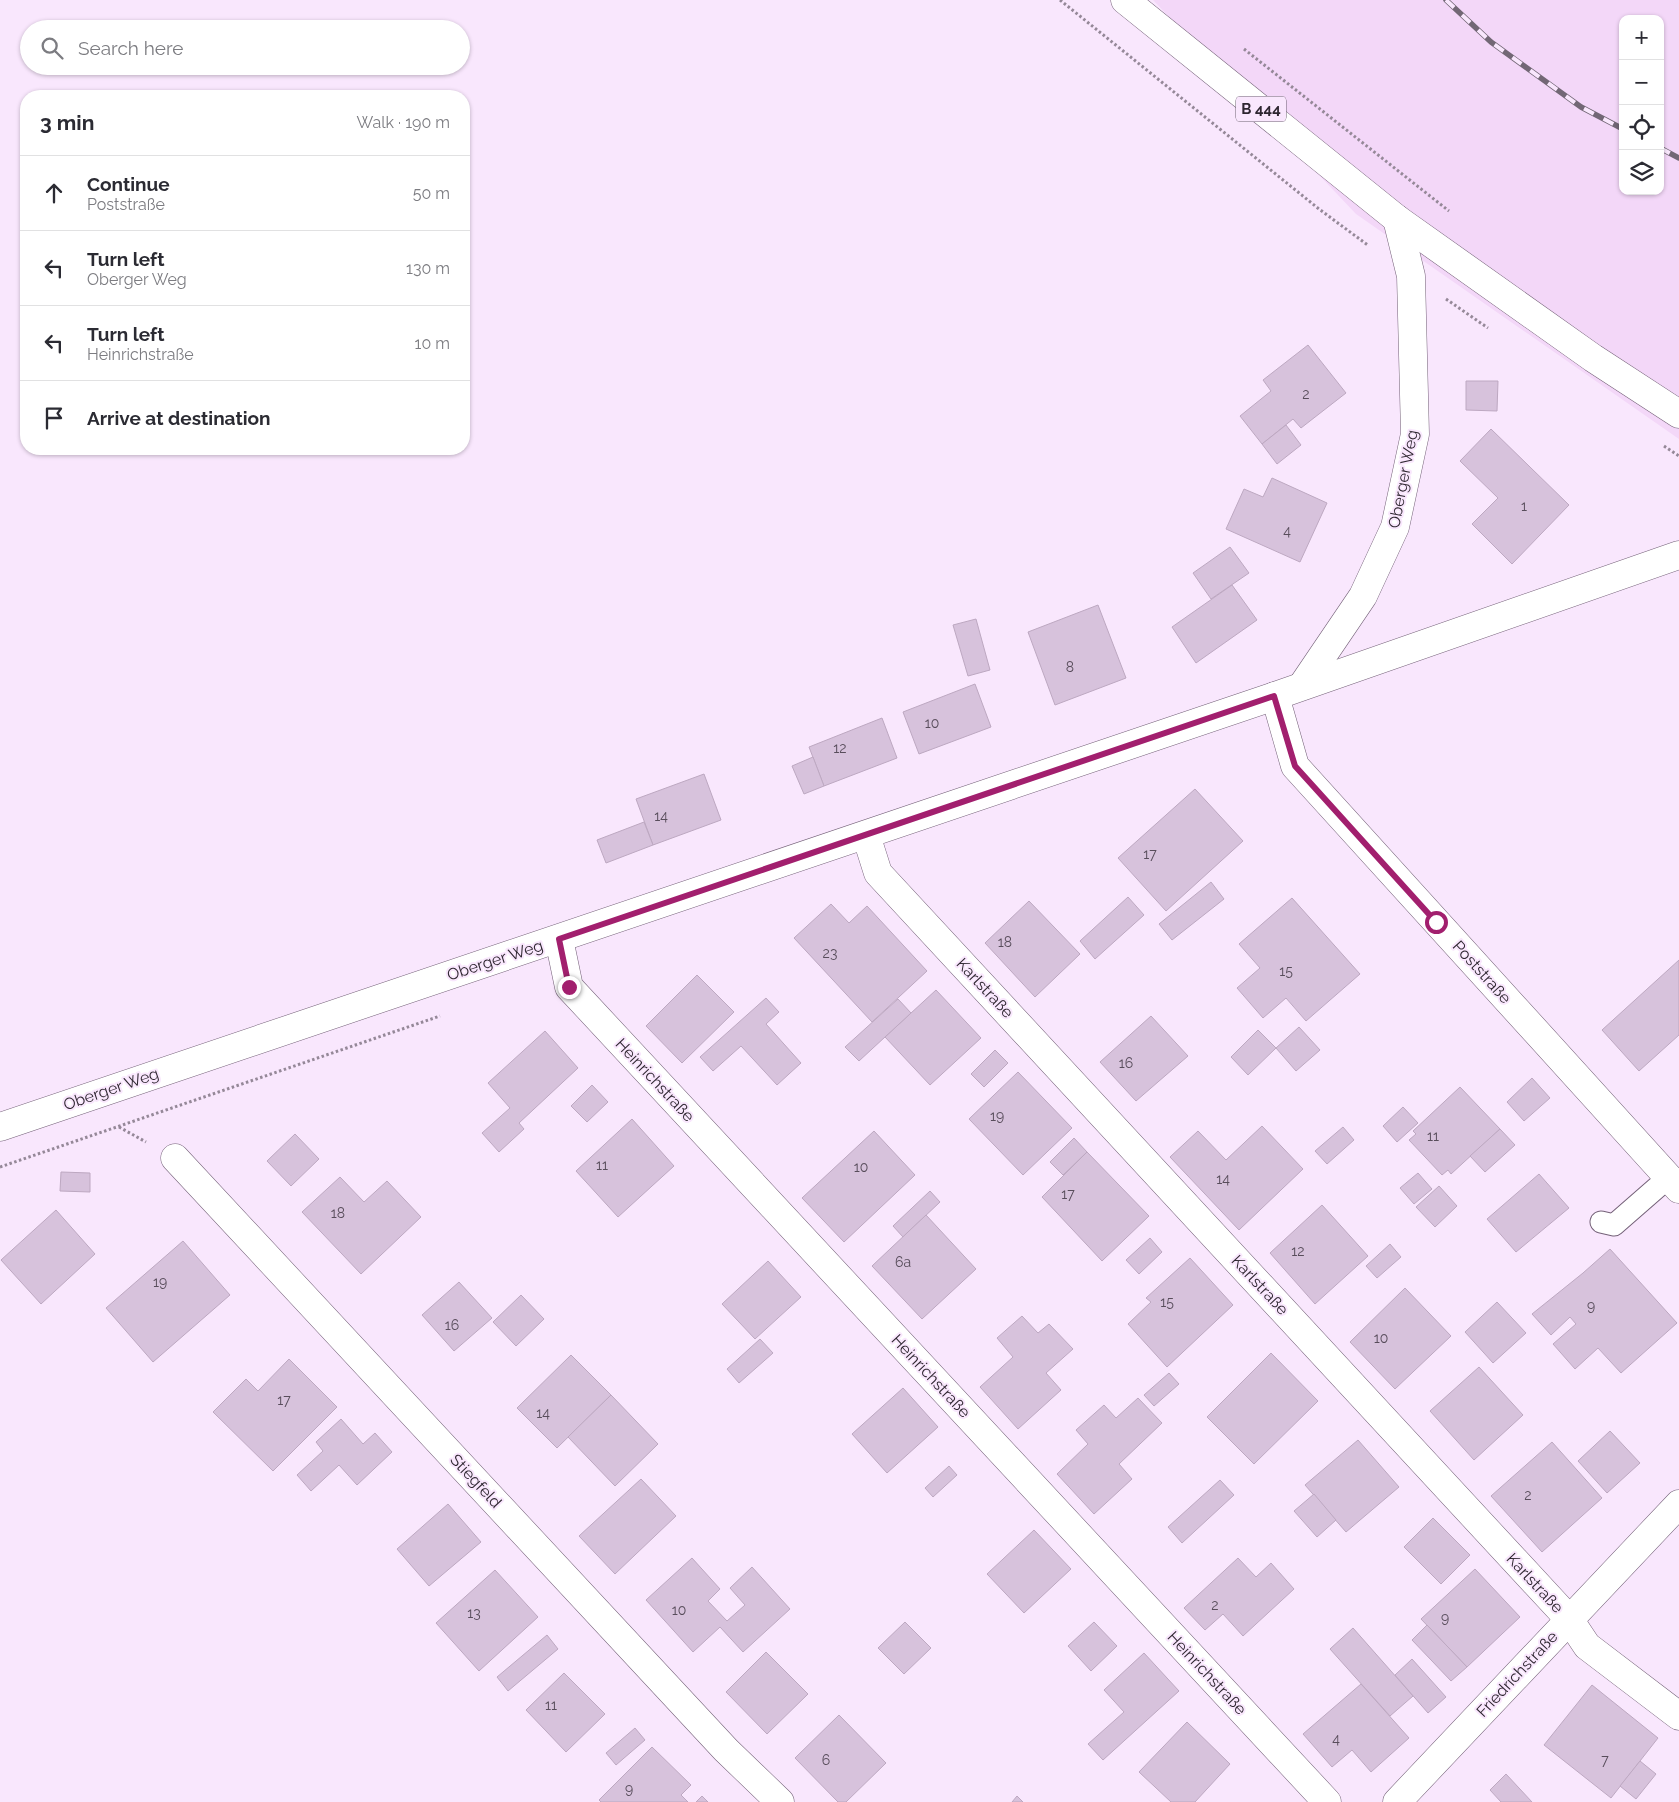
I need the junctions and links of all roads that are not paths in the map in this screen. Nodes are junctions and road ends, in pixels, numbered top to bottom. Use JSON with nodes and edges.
{"nodes":[{"id":1,"x":1125,"y":0,"type":"edge"},
{"id":2,"x":1397,"y":219,"type":"junction"},
{"id":3,"x":1679,"y":414,"type":"edge"},
{"id":4,"x":1679,"y":555,"type":"edge"},
{"id":5,"x":1302,"y":686,"type":"junction"},
{"id":6,"x":1274,"y":696,"type":"junction"},
{"id":7,"x":866,"y":834,"type":"junction"},
{"id":8,"x":559,"y":939,"type":"junction"},
{"id":9,"x":0,"y":1127,"type":"edge"},
{"id":10,"x":175,"y":1158,"type":"dead end"},
{"id":11,"x":1674,"y":1183,"type":"edge"},
{"id":12,"x":1601,"y":1222,"type":"dead end"},
{"id":13,"x":1679,"y":1504,"type":"edge"},
{"id":14,"x":1569,"y":1619,"type":"junction"},
{"id":15,"x":1679,"y":1716,"type":"edge"},
{"id":16,"x":780,"y":1802,"type":"edge"},
{"id":17,"x":1327,"y":1802,"type":"edge"},
{"id":18,"x":1397,"y":1802,"type":"edge"}],
"edges":[{"from":1,"to":2,"type":"street","number":"B 444"},
{"from":2,"to":3,"type":"street","number":"B 444"},
{"from":2,"to":5,"type":"street","name":"Oberger Weg"},
{"from":4,"to":5,"type":"street","name":"Oberger Weg"},
{"from":5,"to":6,"type":"street","name":"Oberger Weg"},
{"from":6,"to":7,"type":"street","name":"Oberger Weg"},
{"from":6,"to":11,"type":"street","name":"Poststraße"},
{"from":7,"to":8,"type":"street","name":"Oberger Weg"},
{"from":7,"to":14,"type":"street","name":"Karlstraße"},
{"from":8,"to":9,"type":"street","name":"Oberger Weg"},
{"from":8,"to":17,"type":"street","name":"Heinrichstraße"},
{"from":10,"to":16,"type":"street","name":"Stiegfeld"},
{"from":11,"to":12,"type":"lane"},
{"from":13,"to":14,"type":"street","name":"Friedrichstraße"},
{"from":14,"to":15,"type":"street","name":"Karlstraße"},
{"from":14,"to":18,"type":"street","name":"Friedrichstraße"}]}
